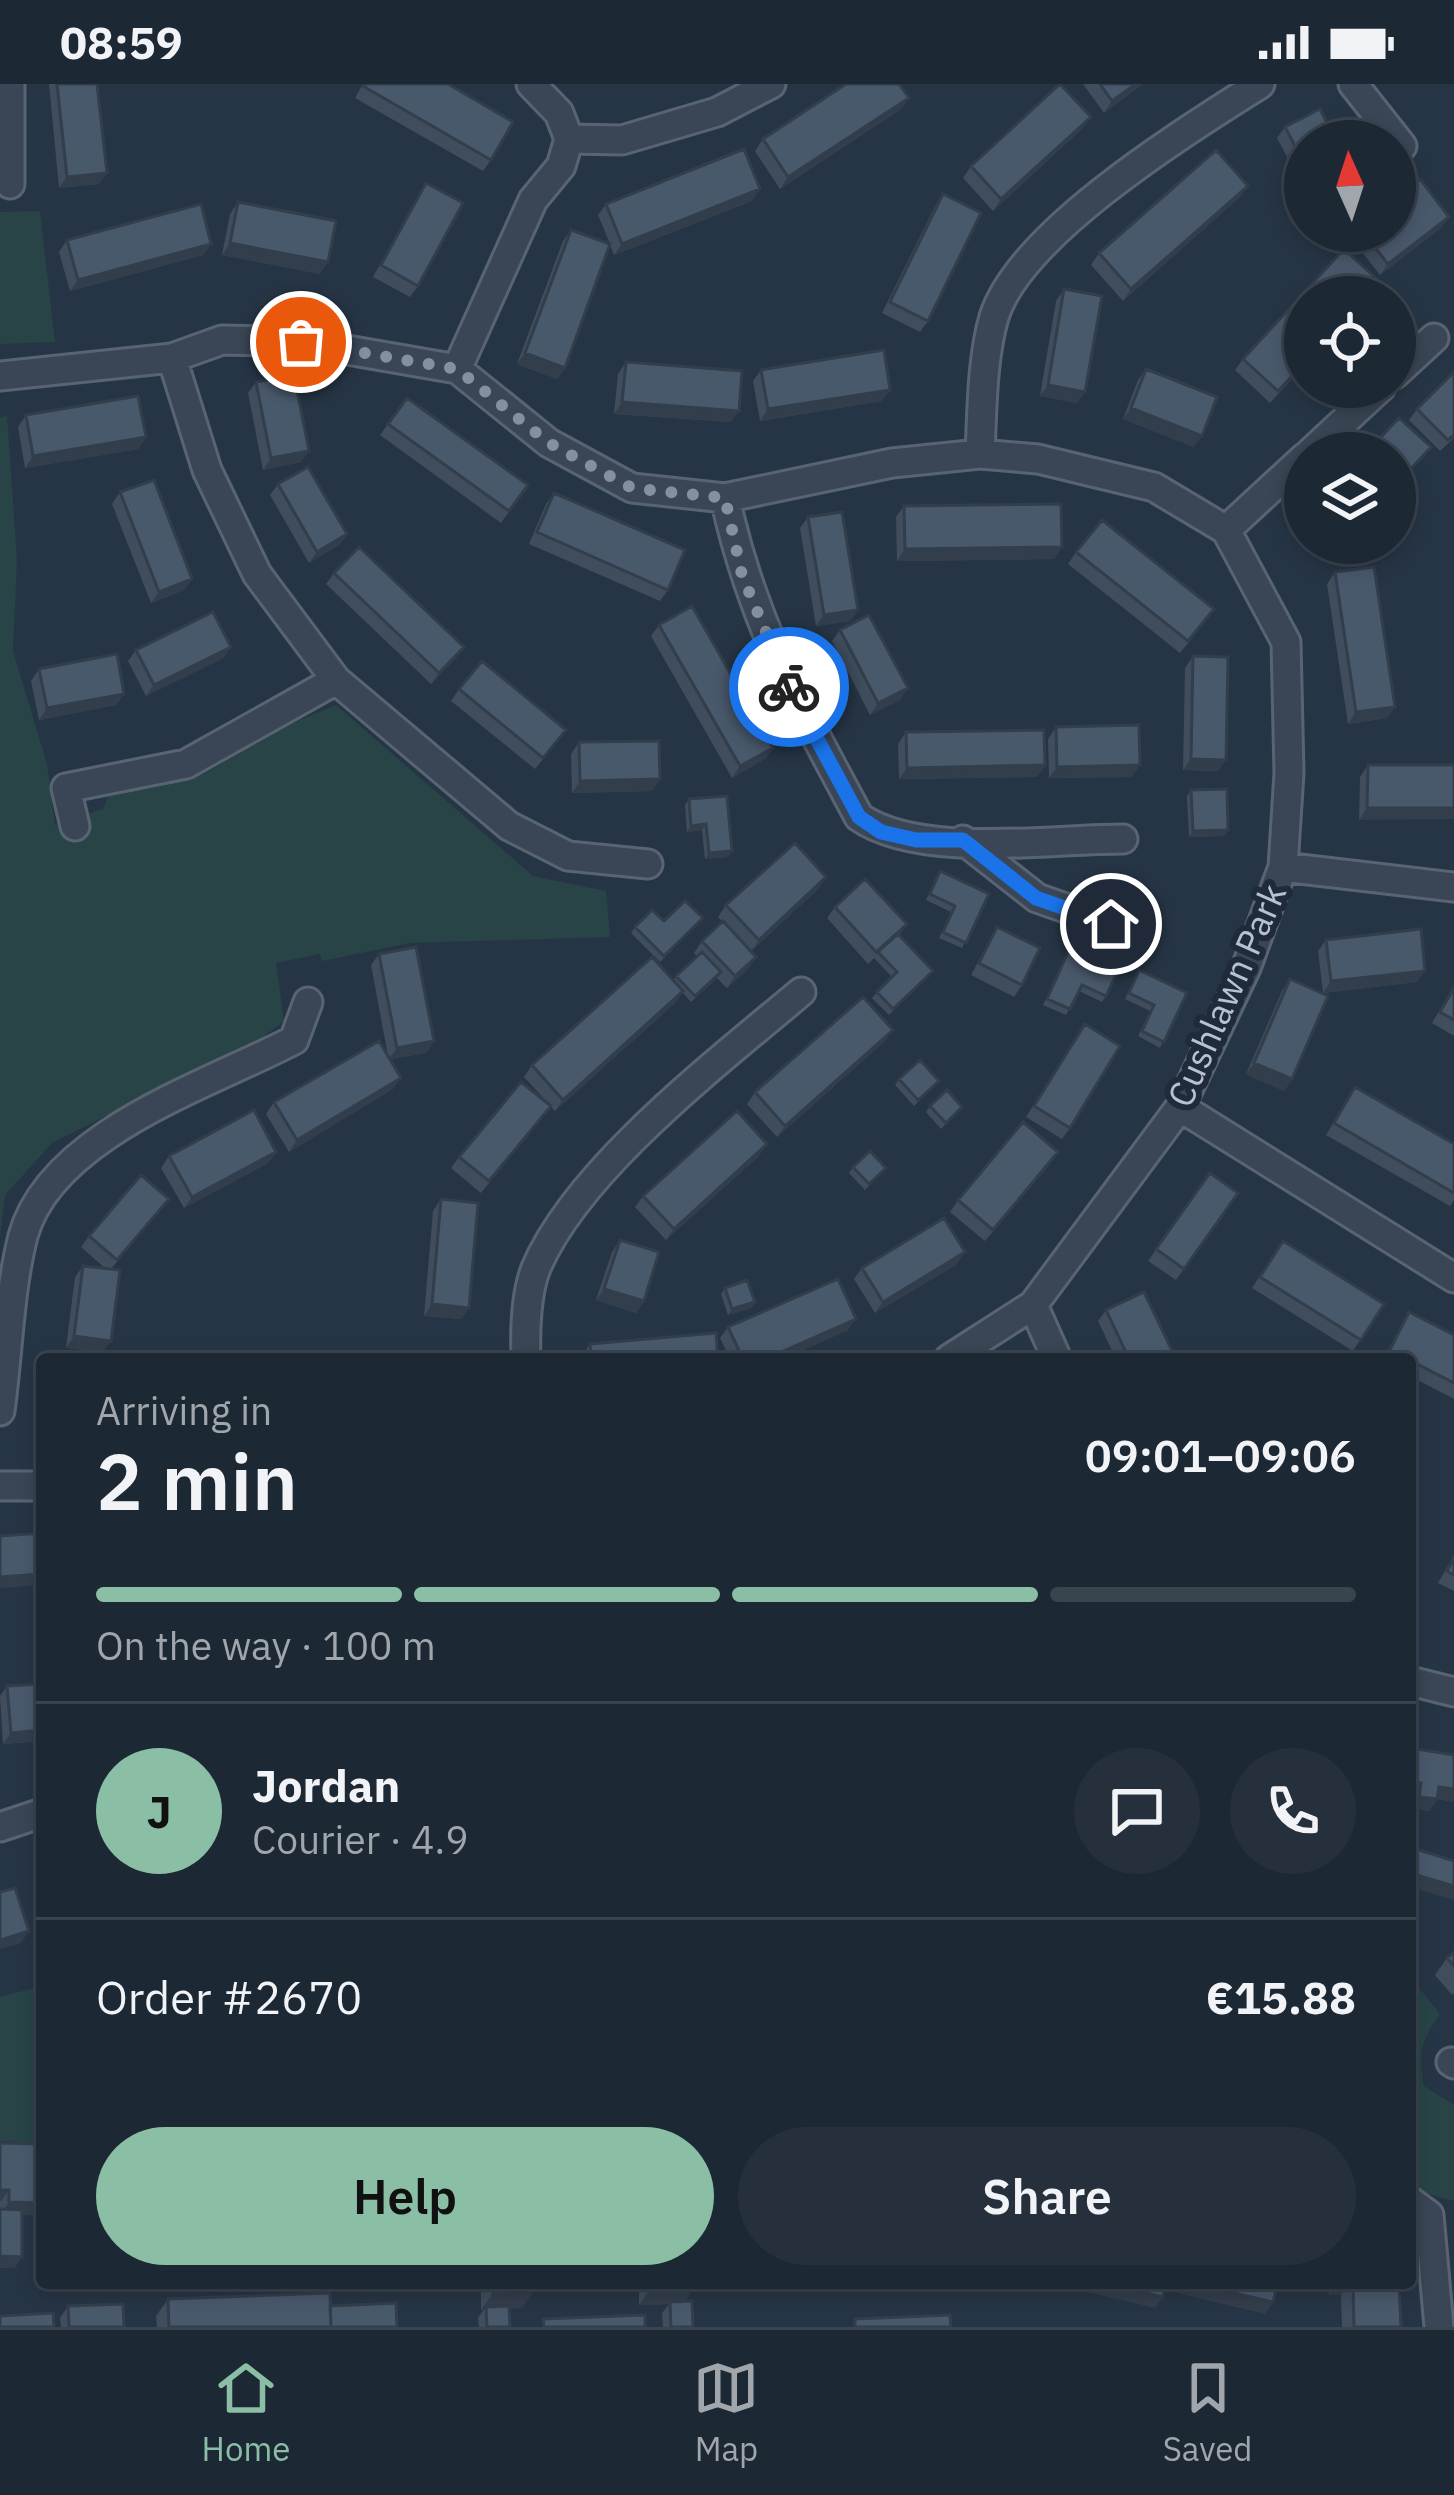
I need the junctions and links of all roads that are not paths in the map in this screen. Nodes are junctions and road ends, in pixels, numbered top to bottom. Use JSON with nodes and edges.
{"nodes":[{"id":1,"x":10,"y":84,"type":"edge"},
{"id":2,"x":531,"y":84,"type":"edge"},
{"id":3,"x":771,"y":84,"type":"edge"},
{"id":4,"x":1260,"y":84,"type":"edge"},
{"id":5,"x":1353,"y":84,"type":"edge"},
{"id":6,"x":1381,"y":120,"type":"edge"},
{"id":7,"x":568,"y":139,"type":"junction"},
{"id":8,"x":10,"y":184,"type":"dead end"},
{"id":9,"x":1434,"y":338,"type":"dead end"},
{"id":10,"x":1416,"y":355,"type":"edge"},
{"id":11,"x":172,"y":358,"type":"junction"},
{"id":12,"x":457,"y":369,"type":"junction"},
{"id":13,"x":0,"y":376,"type":"edge"},
{"id":14,"x":1358,"y":408,"type":"edge"},
{"id":15,"x":1332,"y":432,"type":"edge"},
{"id":16,"x":980,"y":454,"type":"junction"},
{"id":17,"x":1284,"y":476,"type":"edge"},
{"id":18,"x":725,"y":498,"type":"junction"},
{"id":19,"x":1226,"y":530,"type":"junction"},
{"id":20,"x":336,"y":680,"type":"junction"},
{"id":21,"x":75,"y":826,"type":"dead end"},
{"id":22,"x":1123,"y":839,"type":"dead end"},
{"id":23,"x":963,"y":840,"type":"junction"},
{"id":24,"x":648,"y":864,"type":"dead end"},
{"id":25,"x":1283,"y":867,"type":"junction"},
{"id":26,"x":1454,"y":887,"type":"edge"},
{"id":27,"x":1111,"y":924,"type":"dead end"},
{"id":28,"x":801,"y":992,"type":"dead end"},
{"id":29,"x":308,"y":1002,"type":"dead end"},
{"id":30,"x":1180,"y":1107,"type":"junction"},
{"id":31,"x":1454,"y":1278,"type":"edge"},
{"id":32,"x":1033,"y":1305,"type":"junction"},
{"id":33,"x":527,"y":1353,"type":"edge"},
{"id":34,"x":959,"y":1353,"type":"edge"},
{"id":35,"x":1054,"y":1353,"type":"edge"},
{"id":36,"x":0,"y":1411,"type":"edge"},
{"id":37,"x":0,"y":1486,"type":"edge"},
{"id":38,"x":36,"y":1486,"type":"edge"},
{"id":39,"x":1416,"y":1683,"type":"edge"},
{"id":40,"x":1454,"y":1692,"type":"edge"},
{"id":41,"x":36,"y":1815,"type":"edge"},
{"id":42,"x":0,"y":1827,"type":"edge"},
{"id":43,"x":1416,"y":2205,"type":"edge"},
{"id":44,"x":1438,"y":2327,"type":"edge"}],
"edges":[{"from":1,"to":8,"type":"street"},
{"from":2,"to":7,"type":"street"},
{"from":3,"to":7,"type":"street"},
{"from":4,"to":16,"type":"street"},
{"from":5,"to":6,"type":"street"},
{"from":7,"to":12,"type":"street"},
{"from":9,"to":10,"type":"street"},
{"from":11,"to":12,"type":"street"},
{"from":11,"to":13,"type":"street"},
{"from":11,"to":20,"type":"street"},
{"from":12,"to":18,"type":"street"},
{"from":14,"to":15,"type":"street"},
{"from":16,"to":18,"type":"street"},
{"from":16,"to":19,"type":"street"},
{"from":17,"to":19,"type":"street"},
{"from":18,"to":23,"type":"street"},
{"from":19,"to":25,"type":"street","name":"Cushlawn Park"},
{"from":20,"to":21,"type":"street"},
{"from":20,"to":24,"type":"street"},
{"from":22,"to":23,"type":"street"},
{"from":23,"to":27,"type":"street"},
{"from":25,"to":26,"type":"street"},
{"from":25,"to":30,"type":"street","name":"Cushlawn Park"},
{"from":28,"to":33,"type":"street"},
{"from":29,"to":36,"type":"street"},
{"from":30,"to":31,"type":"street"},
{"from":30,"to":32,"type":"street","name":"Cushlawn Park"},
{"from":32,"to":34,"type":"street","name":"Cushlawn Park"},
{"from":32,"to":35,"type":"street"},
{"from":37,"to":38,"type":"street"},
{"from":39,"to":40,"type":"street"},
{"from":41,"to":42,"type":"street"},
{"from":43,"to":44,"type":"street"}]}
